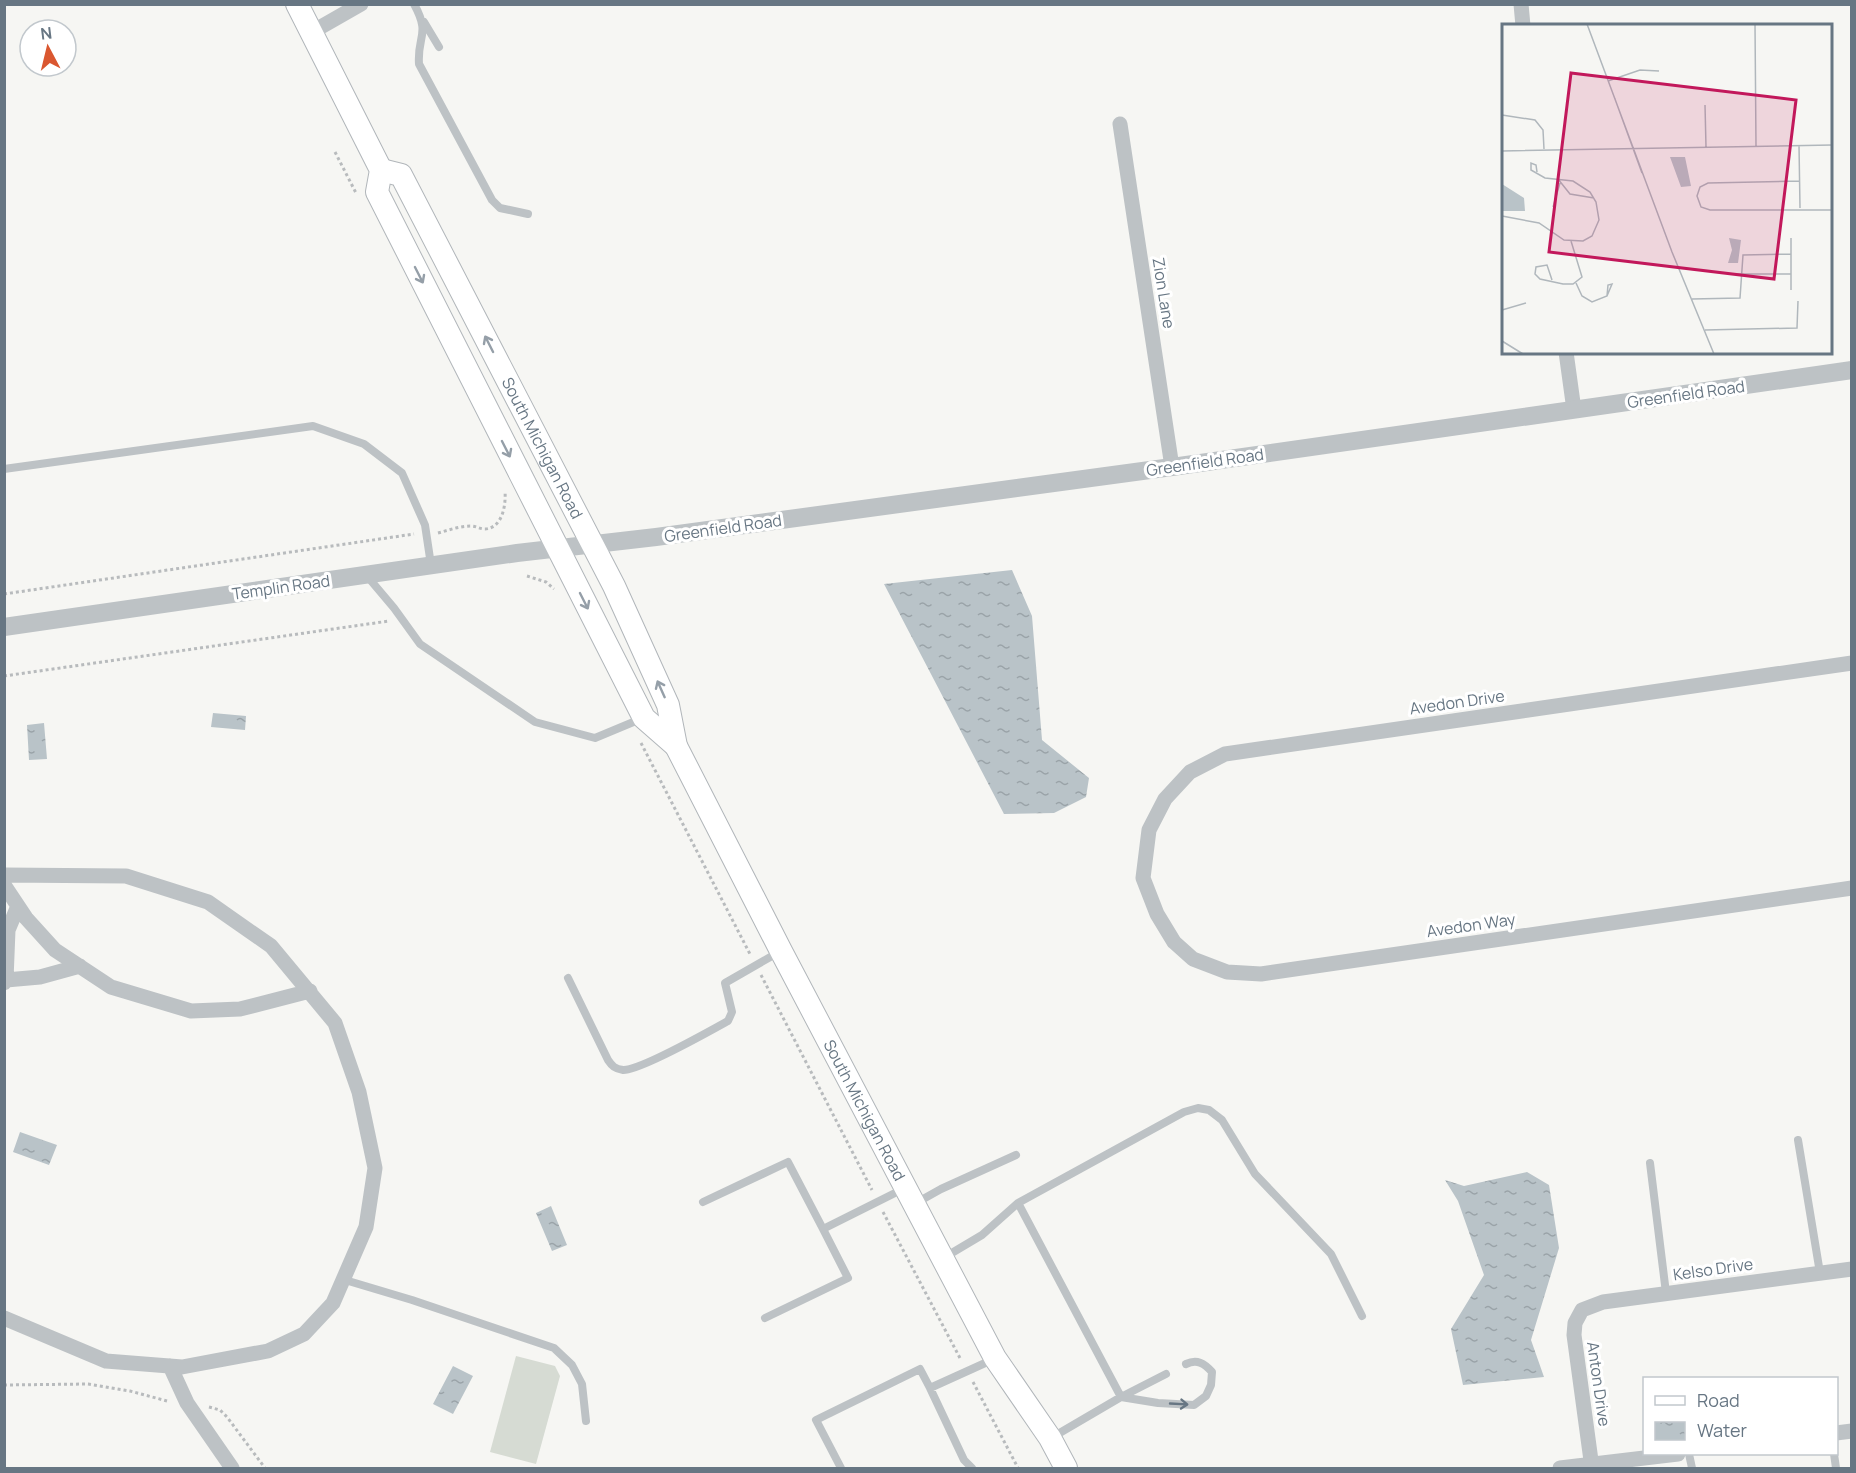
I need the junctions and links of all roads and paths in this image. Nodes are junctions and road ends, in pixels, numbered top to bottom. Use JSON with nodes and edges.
{"nodes":[{"id":1,"x":297,"y":4,"type":"edge"},
{"id":2,"x":361,"y":4,"type":"edge"},
{"id":3,"x":414,"y":4,"type":"edge"},
{"id":4,"x":1521,"y":4,"type":"edge"},
{"id":5,"x":422,"y":20,"type":"junction"},
{"id":6,"x":1523,"y":24,"type":"edge"},
{"id":7,"x":312,"y":32,"type":"junction"},
{"id":8,"x":438,"y":47,"type":"dead end"},
{"id":9,"x":1120,"y":124,"type":"dead end"},
{"id":10,"x":335,"y":152,"type":"dead end"},
{"id":11,"x":381,"y":170,"type":"junction"},
{"id":12,"x":356,"y":193,"type":"dead end"},
{"id":13,"x":528,"y":214,"type":"dead end"},
{"id":14,"x":1566,"y":354,"type":"edge"},
{"id":15,"x":1851,"y":370,"type":"edge"},
{"id":16,"x":1574,"y":410,"type":"junction"},
{"id":17,"x":1172,"y":467,"type":"junction"},
{"id":18,"x":4,"y":470,"type":"edge"},
{"id":19,"x":503,"y":482,"type":"dead end"},
{"id":20,"x":435,"y":533,"type":"dead end"},
{"id":21,"x":417,"y":534,"type":"dead end"},
{"id":22,"x":594,"y":545,"type":"junction"},
{"id":23,"x":557,"y":549,"type":"junction"},
{"id":24,"x":431,"y":565,"type":"junction"},
{"id":25,"x":366,"y":575,"type":"junction"},
{"id":26,"x":526,"y":576,"type":"dead end"},
{"id":27,"x":556,"y":591,"type":"dead end"},
{"id":28,"x":4,"y":594,"type":"edge"},
{"id":29,"x":402,"y":619,"type":"junction"},
{"id":30,"x":4,"y":627,"type":"edge"},
{"id":31,"x":1851,"y":663,"type":"edge"},
{"id":32,"x":4,"y":676,"type":"edge"},
{"id":33,"x":637,"y":720,"type":"junction"},
{"id":34,"x":676,"y":746,"type":"junction"},
{"id":35,"x":4,"y":874,"type":"edge"},
{"id":36,"x":1143,"y":878,"type":"joint"},
{"id":37,"x":4,"y":885,"type":"edge"},
{"id":38,"x":1851,"y":888,"type":"edge"},
{"id":39,"x":18,"y":906,"type":"junction"},
{"id":40,"x":781,"y":951,"type":"junction"},
{"id":41,"x":80,"y":966,"type":"junction"},
{"id":42,"x":756,"y":966,"type":"junction"},
{"id":43,"x":568,"y":978,"type":"dead end"},
{"id":44,"x":5,"y":981,"type":"edge"},
{"id":45,"x":310,"y":991,"type":"junction"},
{"id":46,"x":1798,"y":1140,"type":"dead end"},
{"id":47,"x":1016,"y":1155,"type":"dead end"},
{"id":48,"x":1650,"y":1163,"type":"dead end"},
{"id":49,"x":911,"y":1195,"type":"junction"},
{"id":50,"x":703,"y":1202,"type":"dead end"},
{"id":51,"x":878,"y":1202,"type":"junction"},
{"id":52,"x":1018,"y":1203,"type":"junction"},
{"id":53,"x":823,"y":1229,"type":"junction"},
{"id":54,"x":943,"y":1258,"type":"junction"},
{"id":55,"x":1851,"y":1269,"type":"edge"},
{"id":56,"x":1820,"y":1273,"type":"junction"},
{"id":57,"x":345,"y":1280,"type":"junction"},
{"id":58,"x":1666,"y":1293,"type":"junction"},
{"id":59,"x":1582,"y":1310,"type":"joint"},
{"id":60,"x":1362,"y":1316,"type":"dead end"},
{"id":61,"x":4,"y":1318,"type":"edge"},
{"id":62,"x":765,"y":1318,"type":"dead end"},
{"id":63,"x":995,"y":1358,"type":"junction"},
{"id":64,"x":1186,"y":1364,"type":"dead end"},
{"id":65,"x":170,"y":1366,"type":"junction"},
{"id":66,"x":967,"y":1372,"type":"junction"},
{"id":67,"x":1166,"y":1374,"type":"dead end"},
{"id":68,"x":4,"y":1385,"type":"edge"},
{"id":69,"x":930,"y":1388,"type":"junction"},
{"id":70,"x":1121,"y":1397,"type":"junction"},
{"id":71,"x":187,"y":1403,"type":"junction"},
{"id":72,"x":586,"y":1421,"type":"dead end"},
{"id":73,"x":1050,"y":1438,"type":"junction"},
{"id":74,"x":1671,"y":1455,"type":"edge"},
{"id":75,"x":1592,"y":1467,"type":"edge"},
{"id":76,"x":232,"y":1468,"type":"edge"},
{"id":77,"x":265,"y":1468,"type":"edge"},
{"id":78,"x":841,"y":1468,"type":"edge"},
{"id":79,"x":972,"y":1468,"type":"edge"},
{"id":80,"x":1018,"y":1468,"type":"edge"},
{"id":81,"x":1066,"y":1468,"type":"edge"},
{"id":82,"x":1560,"y":1468,"type":"edge"}],
"edges":[{"from":1,"to":7,"type":"main road","name":"South Michigan Road"},
{"from":2,"to":7,"type":"street"},
{"from":3,"to":5,"type":"lane"},
{"from":4,"to":6,"type":"street"},
{"from":5,"to":8,"type":"lane"},
{"from":5,"to":13,"type":"lane"},
{"from":7,"to":11,"type":"main road","name":"South Michigan Road"},
{"from":9,"to":17,"type":"street","name":"Zion Lane"},
{"from":10,"to":12,"type":"path"},
{"from":22,"to":11,"type":"main road","name":"South Michigan Road","one_way":true},
{"from":11,"to":23,"type":"main road","name":"South Michigan Road","one_way":true},
{"from":14,"to":16,"type":"street"},
{"from":15,"to":16,"type":"street","name":"Greenfield Road"},
{"from":16,"to":17,"type":"street","name":"Greenfield Road"},
{"from":17,"to":22,"type":"street","name":"Greenfield Road"},
{"from":18,"to":24,"type":"lane"},
{"from":19,"to":20,"type":"path"},
{"from":21,"to":28,"type":"path"},
{"from":22,"to":23,"type":"street","name":"Greenfield Road"},
{"from":34,"to":22,"type":"main road","name":"South Michigan Road","one_way":true},
{"from":23,"to":24,"type":"street","name":"Templin Road"},
{"from":23,"to":33,"type":"main road","name":"South Michigan Road","one_way":true},
{"from":24,"to":25,"type":"street","name":"Templin Road"},
{"from":25,"to":29,"type":"lane"},
{"from":25,"to":30,"type":"street","name":"Templin Road"},
{"from":26,"to":27,"type":"path"},
{"from":29,"to":32,"type":"path"},
{"from":29,"to":33,"type":"lane"},
{"from":31,"to":36,"type":"street","name":"Avedon Drive"},
{"from":33,"to":34,"type":"main road","name":"South Michigan Road"},
{"from":33,"to":42,"type":"path"},
{"from":34,"to":40,"type":"main road","name":"South Michigan Road"},
{"from":35,"to":45,"type":"street"},
{"from":36,"to":38,"type":"street","name":"Avedon Way"},
{"from":37,"to":39,"type":"street"},
{"from":39,"to":41,"type":"street"},
{"from":39,"to":44,"type":"street"},
{"from":40,"to":42,"type":"lane"},
{"from":40,"to":49,"type":"main road","name":"South Michigan Road"},
{"from":41,"to":44,"type":"street"},
{"from":41,"to":45,"type":"street"},
{"from":42,"to":43,"type":"lane"},
{"from":42,"to":51,"type":"path"},
{"from":45,"to":57,"type":"street"},
{"from":46,"to":56,"type":"lane"},
{"from":47,"to":49,"type":"lane"},
{"from":48,"to":58,"type":"lane"},
{"from":49,"to":51,"type":"lane"},
{"from":49,"to":54,"type":"main road","name":"South Michigan Road"},
{"from":50,"to":53,"type":"lane"},
{"from":51,"to":53,"type":"lane"},
{"from":51,"to":66,"type":"path"},
{"from":52,"to":54,"type":"lane"},
{"from":52,"to":60,"type":"lane"},
{"from":52,"to":70,"type":"lane"},
{"from":53,"to":62,"type":"lane"},
{"from":54,"to":63,"type":"main road","name":"South Michigan Road"},
{"from":55,"to":56,"type":"street","name":"Kelso Drive"},
{"from":56,"to":58,"type":"street","name":"Kelso Drive"},
{"from":57,"to":65,"type":"street"},
{"from":57,"to":72,"type":"lane"},
{"from":58,"to":59,"type":"street","name":"Kelso Drive"},
{"from":59,"to":75,"type":"street","name":"Anton Drive"},
{"from":61,"to":65,"type":"street"},
{"from":63,"to":66,"type":"lane"},
{"from":63,"to":73,"type":"main road","name":"South Michigan Road"},
{"from":70,"to":64,"type":"lane","one_way":true},
{"from":65,"to":71,"type":"street"},
{"from":66,"to":69,"type":"lane"},
{"from":66,"to":80,"type":"path"},
{"from":67,"to":70,"type":"lane"},
{"from":68,"to":71,"type":"path"},
{"from":69,"to":78,"type":"lane"},
{"from":69,"to":79,"type":"lane"},
{"from":70,"to":73,"type":"lane"},
{"from":71,"to":76,"type":"street"},
{"from":71,"to":77,"type":"path"},
{"from":73,"to":81,"type":"main road","name":"South Michigan Road"},
{"from":74,"to":75,"type":"street"},
{"from":75,"to":82,"type":"street"}]}
